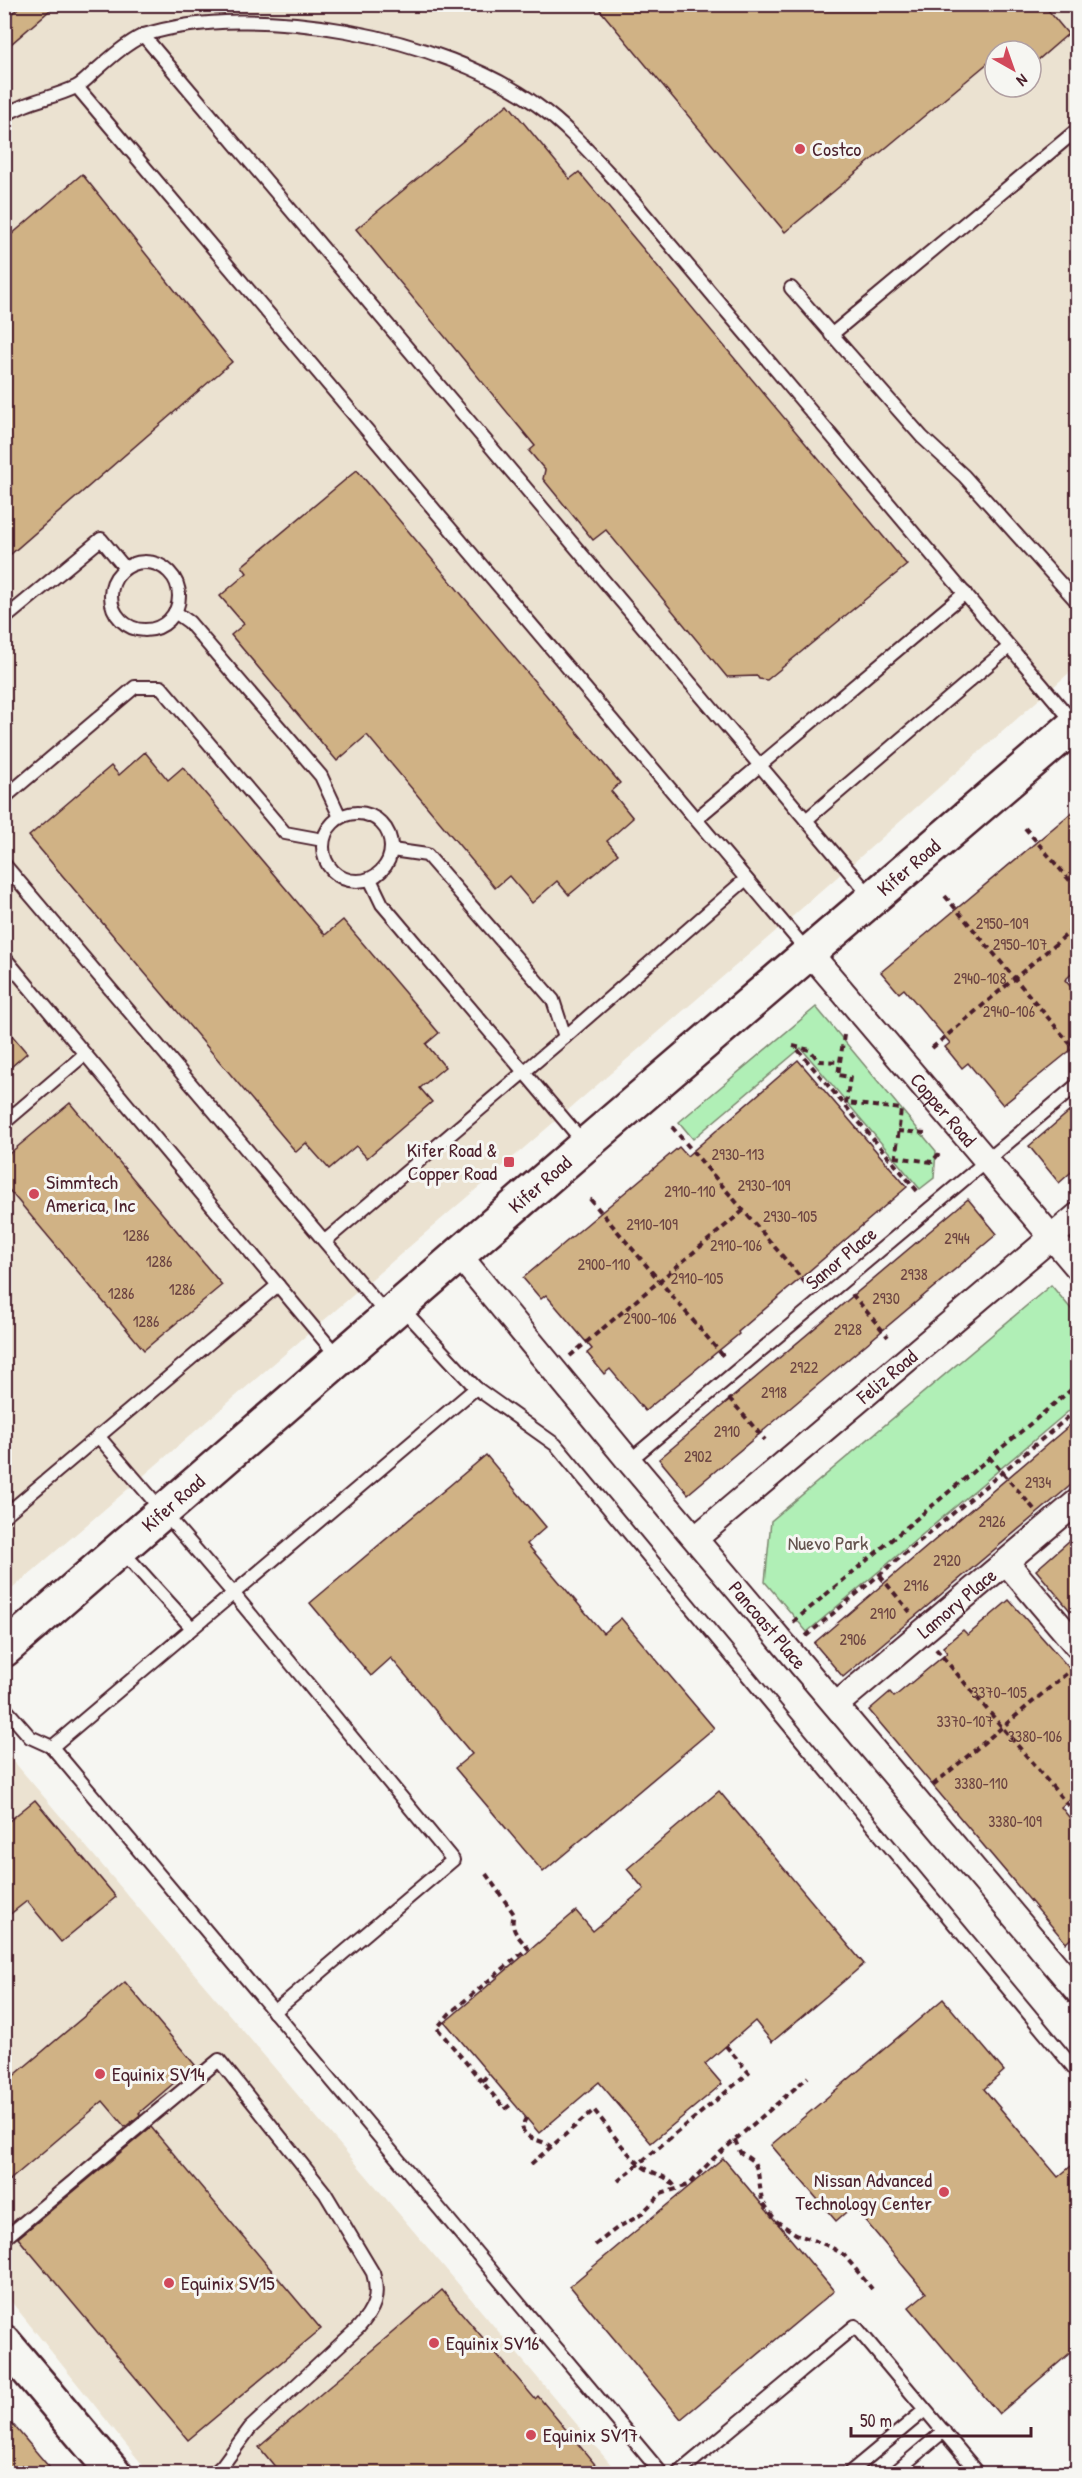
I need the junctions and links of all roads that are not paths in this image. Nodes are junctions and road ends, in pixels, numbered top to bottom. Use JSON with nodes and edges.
{"nodes":[{"id":1,"x":143,"y":35,"type":"junction"},
{"id":2,"x":77,"y":87,"type":"junction"},
{"id":3,"x":4,"y":116,"type":"edge"},
{"id":4,"x":1077,"y":129,"type":"edge"},
{"id":5,"x":791,"y":288,"type":"dead end"},
{"id":6,"x":831,"y":335,"type":"junction"},
{"id":7,"x":125,"y":568,"type":"junction"},
{"id":8,"x":964,"y":593,"type":"junction"},
{"id":9,"x":1077,"y":603,"type":"edge"},
{"id":10,"x":175,"y":612,"type":"junction"},
{"id":11,"x":4,"y":619,"type":"edge"},
{"id":12,"x":1009,"y":647,"type":"junction"},
{"id":13,"x":1076,"y":723,"type":"edge"},
{"id":14,"x":760,"y":765,"type":"junction"},
{"id":15,"x":4,"y":798,"type":"edge"},
{"id":16,"x":340,"y":817,"type":"junction"},
{"id":17,"x":696,"y":819,"type":"junction"},
{"id":18,"x":806,"y":820,"type":"junction"},
{"id":19,"x":323,"y":840,"type":"junction"},
{"id":20,"x":392,"y":850,"type":"junction"},
{"id":21,"x":4,"y":864,"type":"edge"},
{"id":22,"x":370,"y":879,"type":"junction"},
{"id":23,"x":746,"y":879,"type":"junction"},
{"id":24,"x":871,"y":898,"type":"junction"},
{"id":25,"x":808,"y":952,"type":"junction"},
{"id":26,"x":4,"y":957,"type":"edge"},
{"id":27,"x":566,"y":1037,"type":"junction"},
{"id":28,"x":85,"y":1054,"type":"junction"},
{"id":29,"x":524,"y":1072,"type":"junction"},
{"id":30,"x":1077,"y":1084,"type":"edge"},
{"id":31,"x":4,"y":1123,"type":"edge"},
{"id":32,"x":585,"y":1145,"type":"junction"},
{"id":33,"x":987,"y":1161,"type":"junction"},
{"id":34,"x":1077,"y":1215,"type":"edge"},
{"id":35,"x":1051,"y":1237,"type":"junction"},
{"id":36,"x":325,"y":1241,"type":"junction"},
{"id":37,"x":459,"y":1255,"type":"junction"},
{"id":38,"x":1077,"y":1268,"type":"edge"},
{"id":39,"x":278,"y":1285,"type":"junction"},
{"id":40,"x":394,"y":1311,"type":"junction"},
{"id":41,"x":340,"y":1359,"type":"junction"},
{"id":42,"x":476,"y":1388,"type":"junction"},
{"id":43,"x":98,"y":1436,"type":"junction"},
{"id":44,"x":629,"y":1461,"type":"junction"},
{"id":45,"x":1077,"y":1501,"type":"edge"},
{"id":46,"x":164,"y":1512,"type":"junction"},
{"id":47,"x":4,"y":1516,"type":"edge"},
{"id":48,"x":696,"y":1538,"type":"junction"},
{"id":49,"x":121,"y":1550,"type":"junction"},
{"id":50,"x":1006,"y":1562,"type":"junction"},
{"id":51,"x":232,"y":1593,"type":"junction"},
{"id":52,"x":192,"y":1628,"type":"junction"},
{"id":53,"x":1077,"y":1647,"type":"edge"},
{"id":54,"x":4,"y":1650,"type":"edge"},
{"id":55,"x":836,"y":1705,"type":"junction"},
{"id":56,"x":4,"y":1707,"type":"edge"},
{"id":57,"x":52,"y":1747,"type":"junction"},
{"id":58,"x":1075,"y":1984,"type":"edge"},
{"id":59,"x":274,"y":2012,"type":"junction"},
{"id":60,"x":1077,"y":2073,"type":"edge"},
{"id":61,"x":4,"y":2239,"type":"edge"},
{"id":62,"x":4,"y":2342,"type":"edge"},
{"id":63,"x":925,"y":2410,"type":"junction"},
{"id":64,"x":944,"y":2431,"type":"junction"},
{"id":65,"x":218,"y":2470,"type":"edge"},
{"id":66,"x":115,"y":2474,"type":"edge"},
{"id":67,"x":662,"y":2474,"type":"edge"},
{"id":68,"x":677,"y":2474,"type":"edge"},
{"id":69,"x":848,"y":2474,"type":"edge"},
{"id":70,"x":893,"y":2474,"type":"edge"},
{"id":71,"x":979,"y":2474,"type":"edge"}],
"edges":[{"from":1,"to":2,"type":"lane"},
{"from":1,"to":8,"type":"lane"},
{"from":1,"to":14,"type":"lane"},
{"from":2,"to":3,"type":"lane"},
{"from":2,"to":17,"type":"lane"},
{"from":4,"to":6,"type":"lane"},
{"from":5,"to":6,"type":"lane"},
{"from":6,"to":9,"type":"lane"},
{"from":7,"to":10,"type":"lane"},
{"from":7,"to":10,"type":"lane"},
{"from":7,"to":11,"type":"lane"},
{"from":8,"to":12,"type":"lane"},
{"from":8,"to":14,"type":"lane"},
{"from":10,"to":16,"type":"lane"},
{"from":12,"to":13,"type":"lane"},
{"from":12,"to":18,"type":"lane"},
{"from":13,"to":24,"type":"main road","name":"Kifer Road"},
{"from":14,"to":17,"type":"lane"},
{"from":14,"to":18,"type":"lane"},
{"from":15,"to":19,"type":"lane"},
{"from":16,"to":19,"type":"lane"},
{"from":16,"to":20,"type":"lane"},
{"from":17,"to":23,"type":"lane"},
{"from":18,"to":24,"type":"lane"},
{"from":19,"to":22,"type":"lane"},
{"from":20,"to":22,"type":"lane"},
{"from":20,"to":27,"type":"lane"},
{"from":21,"to":36,"type":"lane"},
{"from":22,"to":29,"type":"lane"},
{"from":23,"to":25,"type":"lane"},
{"from":23,"to":27,"type":"lane"},
{"from":24,"to":25,"type":"main road","name":"Kifer Road"},
{"from":25,"to":32,"type":"main road","name":"Kifer Road"},
{"from":25,"to":33,"type":"street","name":"Copper Road"},
{"from":26,"to":28,"type":"lane"},
{"from":27,"to":29,"type":"lane"},
{"from":28,"to":31,"type":"lane"},
{"from":28,"to":39,"type":"lane"},
{"from":29,"to":32,"type":"lane"},
{"from":29,"to":36,"type":"lane"},
{"from":30,"to":33,"type":"lane","name":"Sanor Place"},
{"from":32,"to":37,"type":"main road","name":"Kifer Road"},
{"from":33,"to":35,"type":"street","name":"Copper Road"},
{"from":33,"to":44,"type":"lane","name":"Sanor Place"},
{"from":34,"to":35,"type":"street","name":"Feliz Road"},
{"from":35,"to":38,"type":"street","name":"Copper Road"},
{"from":35,"to":48,"type":"street","name":"Feliz Road"},
{"from":36,"to":40,"type":"lane"},
{"from":37,"to":40,"type":"main road","name":"Kifer Road"},
{"from":37,"to":44,"type":"street","name":"Pancoast Place"},
{"from":39,"to":41,"type":"lane"},
{"from":39,"to":43,"type":"lane"},
{"from":40,"to":41,"type":"main road","name":"Kifer Road"},
{"from":40,"to":42,"type":"lane"},
{"from":41,"to":46,"type":"main road","name":"Kifer Road"},
{"from":42,"to":51,"type":"lane"},
{"from":42,"to":60,"type":"lane"},
{"from":43,"to":46,"type":"lane"},
{"from":43,"to":47,"type":"lane"},
{"from":44,"to":48,"type":"street","name":"Pancoast Place"},
{"from":45,"to":50,"type":"street","name":"Lamory Place"},
{"from":46,"to":49,"type":"main road","name":"Kifer Road"},
{"from":46,"to":51,"type":"lane"},
{"from":48,"to":55,"type":"street","name":"Pancoast Place"},
{"from":49,"to":52,"type":"lane"},
{"from":49,"to":54,"type":"main road","name":"Kifer Road"},
{"from":50,"to":53,"type":"street"},
{"from":50,"to":55,"type":"street","name":"Lamory Place"},
{"from":51,"to":52,"type":"lane"},
{"from":51,"to":59,"type":"lane"},
{"from":52,"to":57,"type":"lane"},
{"from":55,"to":58,"type":"street","name":"Pancoast Place"},
{"from":56,"to":57,"type":"lane"},
{"from":57,"to":59,"type":"lane"},
{"from":59,"to":67,"type":"lane"},
{"from":61,"to":65,"type":"lane"},
{"from":62,"to":66,"type":"main road"},
{"from":63,"to":64,"type":"lane"},
{"from":63,"to":68,"type":"lane"},
{"from":63,"to":69,"type":"lane"},
{"from":64,"to":70,"type":"lane"},
{"from":64,"to":71,"type":"lane"}]}
